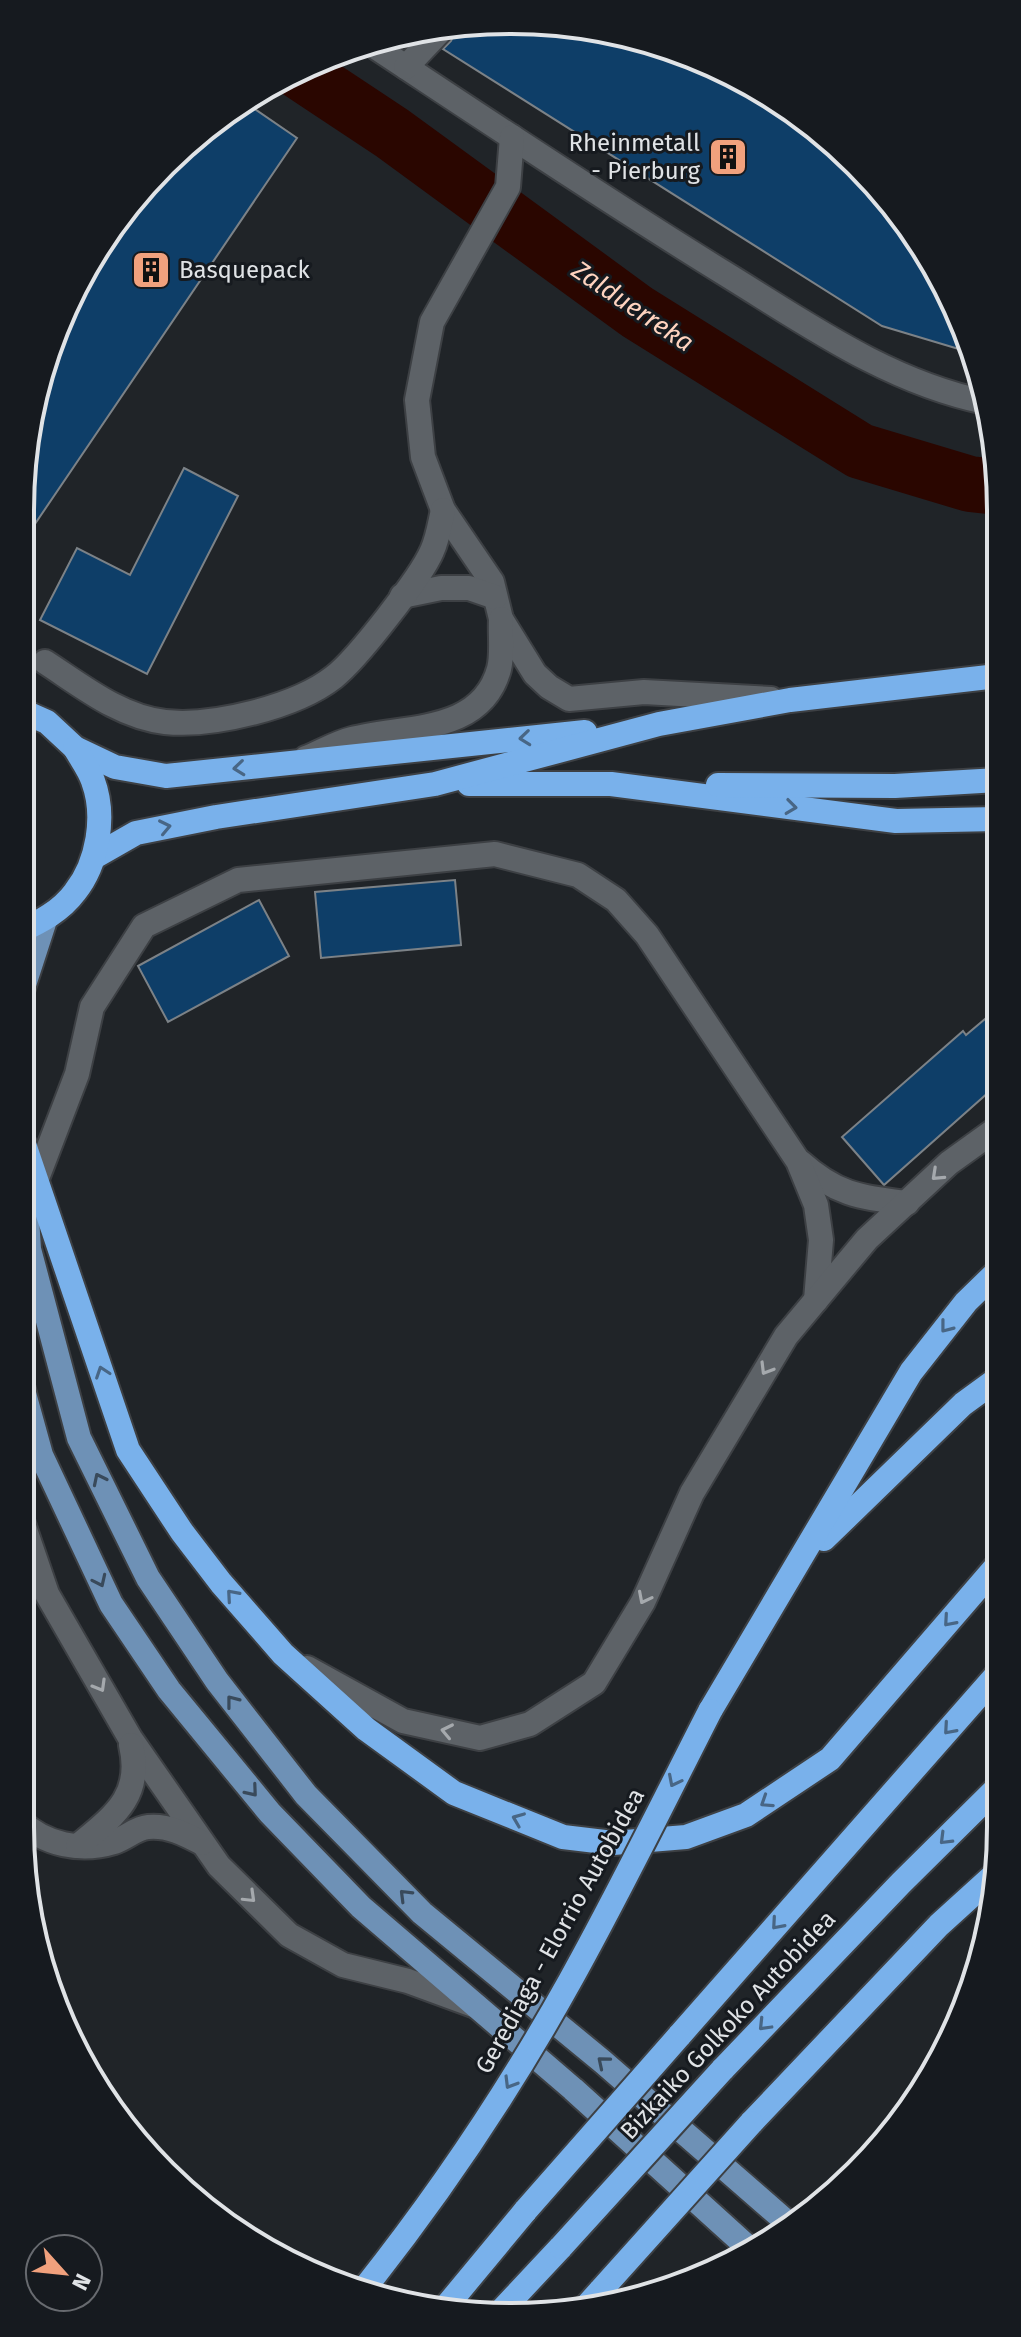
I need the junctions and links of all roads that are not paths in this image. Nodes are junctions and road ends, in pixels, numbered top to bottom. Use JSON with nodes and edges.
{"nodes":[{"id":1,"x":431,"y":41,"type":"edge"},
{"id":2,"x":382,"y":51,"type":"edge"},
{"id":3,"x":406,"y":67,"type":"junction"},
{"id":4,"x":512,"y":137,"type":"junction"},
{"id":5,"x":974,"y":399,"type":"edge"},
{"id":6,"x":443,"y":510,"type":"junction"},
{"id":7,"x":402,"y":596,"type":"junction"},
{"id":8,"x":498,"y":608,"type":"junction"},
{"id":9,"x":45,"y":662,"type":"dead end"},
{"id":10,"x":987,"y":677,"type":"edge"},
{"id":11,"x":790,"y":700,"type":"junction"},
{"id":12,"x":34,"y":716,"type":"edge"},
{"id":13,"x":659,"y":724,"type":"junction"},
{"id":14,"x":75,"y":748,"type":"junction"},
{"id":15,"x":297,"y":762,"type":"junction"},
{"id":16,"x":987,"y":781,"type":"edge"},
{"id":17,"x":435,"y":784,"type":"junction"},
{"id":18,"x":611,"y":784,"type":"junction"},
{"id":19,"x":987,"y":819,"type":"edge"},
{"id":20,"x":94,"y":857,"type":"junction"},
{"id":21,"x":45,"y":920,"type":"junction"},
{"id":22,"x":34,"y":925,"type":"edge"},
{"id":23,"x":34,"y":954,"type":"edge"},
{"id":24,"x":987,"y":1136,"type":"edge"},
{"id":25,"x":798,"y":1161,"type":"junction"},
{"id":26,"x":34,"y":1175,"type":"edge"},
{"id":27,"x":36,"y":1181,"type":"junction"},
{"id":28,"x":907,"y":1203,"type":"junction"},
{"id":29,"x":34,"y":1268,"type":"edge"},
{"id":30,"x":987,"y":1282,"type":"edge"},
{"id":31,"x":816,"y":1300,"type":"junction"},
{"id":32,"x":987,"y":1386,"type":"edge"},
{"id":33,"x":34,"y":1430,"type":"edge"},
{"id":34,"x":34,"y":1556,"type":"edge"},
{"id":35,"x":987,"y":1577,"type":"edge"},
{"id":36,"x":776,"y":1601,"type":"junction"},
{"id":37,"x":283,"y":1654,"type":"junction"},
{"id":38,"x":987,"y":1686,"type":"edge"},
{"id":39,"x":130,"y":1738,"type":"junction"},
{"id":40,"x":987,"y":1798,"type":"edge"},
{"id":41,"x":34,"y":1834,"type":"edge"},
{"id":42,"x":204,"y":1844,"type":"junction"},
{"id":43,"x":78,"y":1846,"type":"junction"},
{"id":44,"x":983,"y":1885,"type":"edge"},
{"id":45,"x":477,"y":2007,"type":"junction"},
{"id":46,"x":782,"y":2218,"type":"edge"},
{"id":47,"x":742,"y":2242,"type":"edge"},
{"id":48,"x":369,"y":2282,"type":"edge"},
{"id":49,"x":596,"y":2295,"type":"edge"},
{"id":50,"x":452,"y":2299,"type":"edge"},
{"id":51,"x":509,"y":2303,"type":"edge"}],
"edges":[{"from":1,"to":3,"type":"street"},
{"from":2,"to":3,"type":"street"},
{"from":3,"to":4,"type":"street"},
{"from":4,"to":5,"type":"street"},
{"from":4,"to":6,"type":"street"},
{"from":6,"to":7,"type":"street"},
{"from":6,"to":8,"type":"street"},
{"from":7,"to":8,"type":"street"},
{"from":7,"to":9,"type":"street"},
{"from":8,"to":11,"type":"street"},
{"from":8,"to":15,"type":"street"},
{"from":10,"to":11,"type":"highway"},
{"from":11,"to":13,"type":"highway"},
{"from":12,"to":14,"type":"highway"},
{"from":13,"to":15,"type":"highway","one_way":true},
{"from":13,"to":17,"type":"highway"},
{"from":15,"to":14,"type":"highway","one_way":true},
{"from":14,"to":20,"type":"highway"},
{"from":16,"to":18,"type":"highway"},
{"from":17,"to":18,"type":"highway"},
{"from":20,"to":17,"type":"highway","one_way":true},
{"from":18,"to":19,"type":"highway","one_way":true},
{"from":20,"to":21,"type":"highway"},
{"from":21,"to":22,"type":"highway"},
{"from":21,"to":23,"type":"main road"},
{"from":24,"to":28,"type":"street","one_way":true},
{"from":25,"to":27,"type":"street"},
{"from":25,"to":28,"type":"street"},
{"from":25,"to":31,"type":"street"},
{"from":26,"to":27,"type":"highway"},
{"from":37,"to":27,"type":"highway","one_way":true},
{"from":28,"to":31,"type":"street"},
{"from":46,"to":29,"type":"main road","one_way":true},
{"from":30,"to":36,"type":"highway","one_way":true},
{"from":31,"to":37,"type":"street","one_way":true},
{"from":32,"to":36,"type":"highway"},
{"from":33,"to":45,"type":"main road","one_way":true},
{"from":34,"to":39,"type":"street","one_way":true},
{"from":35,"to":37,"type":"highway","one_way":true},
{"from":36,"to":48,"type":"highway","name":"Gerediaga - Elorrio Autobidea","one_way":true,"bridge":true},
{"from":38,"to":50,"type":"highway","one_way":true,"bridge":true},
{"from":39,"to":42,"type":"street"},
{"from":39,"to":43,"type":"street"},
{"from":40,"to":51,"type":"highway","name":"Bizkaiko Golkoko Autobidea","one_way":true,"bridge":true},
{"from":41,"to":43,"type":"street"},
{"from":42,"to":43,"type":"street"},
{"from":42,"to":45,"type":"street","one_way":true},
{"from":44,"to":49,"type":"highway","bridge":true},
{"from":45,"to":47,"type":"main road"}]}
